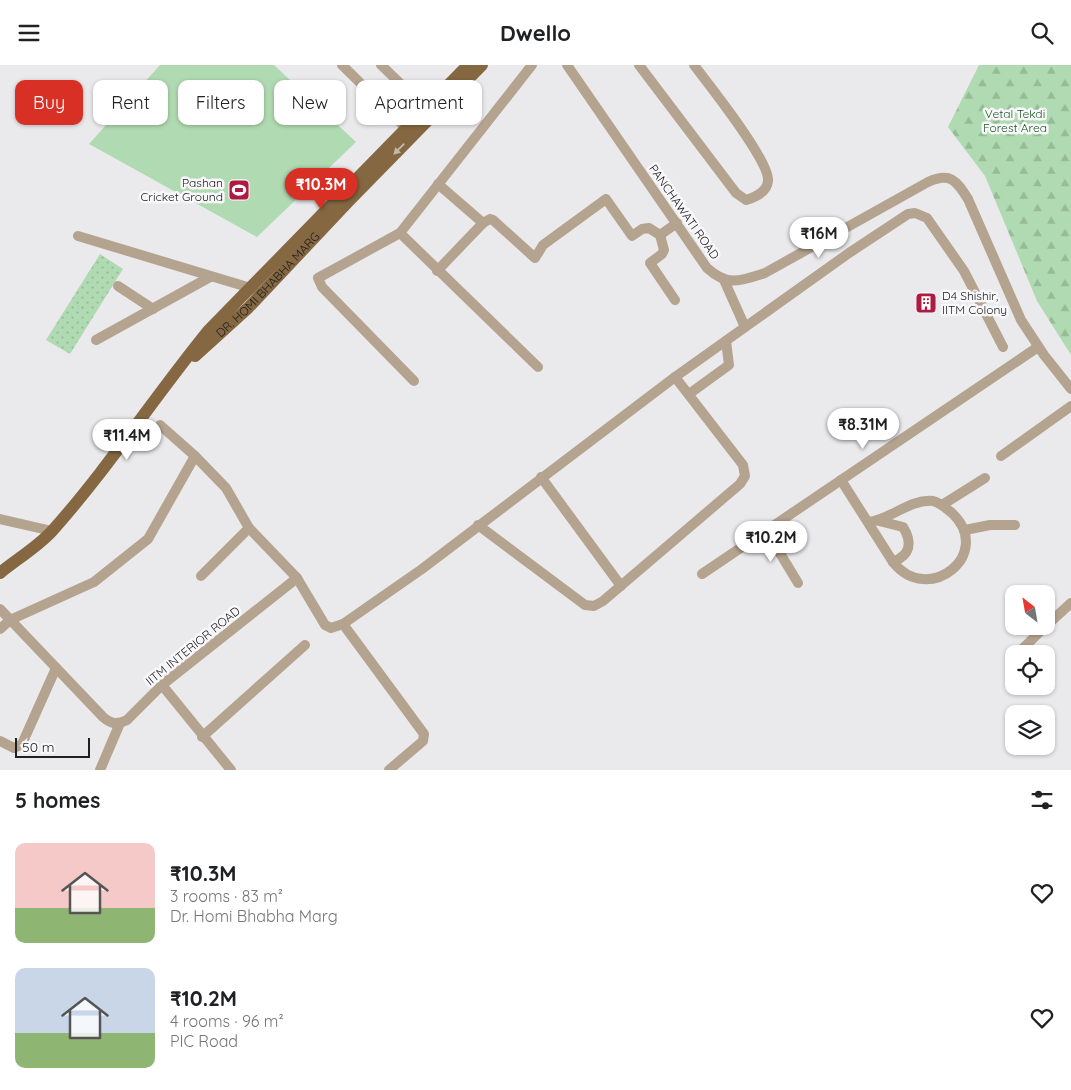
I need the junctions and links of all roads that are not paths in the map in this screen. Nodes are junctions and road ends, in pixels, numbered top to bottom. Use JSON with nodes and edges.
{"nodes":[{"id":1,"x":342,"y":65,"type":"edge"},
{"id":2,"x":382,"y":65,"type":"edge"},
{"id":3,"x":468,"y":65,"type":"edge"},
{"id":4,"x":482,"y":65,"type":"edge"},
{"id":5,"x":532,"y":65,"type":"edge"},
{"id":6,"x":567,"y":65,"type":"edge"},
{"id":7,"x":639,"y":65,"type":"edge"},
{"id":8,"x":694,"y":65,"type":"edge"},
{"id":9,"x":397,"y":80,"type":"edge"},
{"id":10,"x":455,"y":80,"type":"edge"},
{"id":11,"x":465,"y":80,"type":"edge"},
{"id":12,"x":415,"y":125,"type":"edge"},
{"id":13,"x":409,"y":131,"type":"junction"},
{"id":14,"x":438,"y":184,"type":"junction"},
{"id":15,"x":483,"y":223,"type":"junction"},
{"id":16,"x":677,"y":223,"type":"junction"},
{"id":17,"x":400,"y":233,"type":"junction"},
{"id":18,"x":660,"y":235,"type":"junction"},
{"id":19,"x":78,"y":236,"type":"dead end"},
{"id":20,"x":436,"y":271,"type":"junction"},
{"id":21,"x":210,"y":277,"type":"junction"},
{"id":22,"x":724,"y":280,"type":"junction"},
{"id":23,"x":118,"y":286,"type":"dead end"},
{"id":24,"x":251,"y":289,"type":"junction"},
{"id":25,"x":265,"y":291,"type":"junction"},
{"id":26,"x":675,"y":300,"type":"dead end"},
{"id":27,"x":153,"y":309,"type":"junction"},
{"id":28,"x":746,"y":327,"type":"junction"},
{"id":29,"x":96,"y":341,"type":"dead end"},
{"id":30,"x":726,"y":341,"type":"junction"},
{"id":31,"x":1003,"y":347,"type":"dead end"},
{"id":32,"x":1038,"y":347,"type":"junction"},
{"id":33,"x":538,"y":367,"type":"dead end"},
{"id":34,"x":175,"y":371,"type":"junction"},
{"id":35,"x":675,"y":377,"type":"junction"},
{"id":36,"x":414,"y":381,"type":"dead end"},
{"id":37,"x":1071,"y":389,"type":"edge"},
{"id":38,"x":689,"y":394,"type":"junction"},
{"id":39,"x":1070,"y":409,"type":"edge"},
{"id":40,"x":160,"y":425,"type":"dead end"},
{"id":41,"x":195,"y":456,"type":"junction"},
{"id":42,"x":1001,"y":457,"type":"dead end"},
{"id":43,"x":541,"y":477,"type":"junction"},
{"id":44,"x":986,"y":478,"type":"dead end"},
{"id":45,"x":841,"y":480,"type":"junction"},
{"id":46,"x":942,"y":505,"type":"junction"},
{"id":47,"x":0,"y":519,"type":"edge"},
{"id":48,"x":874,"y":522,"type":"junction"},
{"id":49,"x":478,"y":525,"type":"junction"},
{"id":50,"x":1015,"y":525,"type":"dead end"},
{"id":51,"x":249,"y":528,"type":"junction"},
{"id":52,"x":766,"y":530,"type":"junction"},
{"id":53,"x":52,"y":531,"type":"junction"},
{"id":54,"x":965,"y":531,"type":"junction"},
{"id":55,"x":893,"y":562,"type":"junction"},
{"id":56,"x":0,"y":573,"type":"edge"},
{"id":57,"x":702,"y":573,"type":"dead end"},
{"id":58,"x":201,"y":576,"type":"dead end"},
{"id":59,"x":298,"y":578,"type":"junction"},
{"id":60,"x":798,"y":583,"type":"dead end"},
{"id":61,"x":621,"y":586,"type":"junction"},
{"id":62,"x":1071,"y":603,"type":"edge"},
{"id":63,"x":0,"y":609,"type":"edge"},
{"id":64,"x":1055,"y":618,"type":"edge"},
{"id":65,"x":10,"y":620,"type":"junction"},
{"id":66,"x":343,"y":623,"type":"junction"},
{"id":67,"x":0,"y":629,"type":"edge"},
{"id":68,"x":1037,"y":635,"type":"edge"},
{"id":69,"x":305,"y":645,"type":"dead end"},
{"id":70,"x":1026,"y":645,"type":"edge"},
{"id":71,"x":56,"y":668,"type":"junction"},
{"id":72,"x":162,"y":685,"type":"junction"},
{"id":73,"x":120,"y":723,"type":"junction"},
{"id":74,"x":202,"y":737,"type":"junction"},
{"id":75,"x":0,"y":741,"type":"edge"},
{"id":76,"x":100,"y":770,"type":"edge"},
{"id":77,"x":230,"y":770,"type":"edge"},
{"id":78,"x":389,"y":770,"type":"edge"}],
"edges":[{"from":1,"to":13,"type":"street"},
{"from":2,"to":9,"type":"street"},
{"from":3,"to":10,"type":"main road","name":"DR. HOMI BHABHA MARG"},
{"from":4,"to":11,"type":"main road","name":"DR. HOMI BHABHA MARG"},
{"from":5,"to":14,"type":"street"},
{"from":6,"to":16,"type":"street","name":"PANCHAWATI ROAD"},
{"from":7,"to":8,"type":"street"},
{"from":12,"to":13,"type":"main road","name":"DR. HOMI BHABHA MARG"},
{"from":13,"to":24,"type":"main road","name":"DR. HOMI BHABHA MARG"},
{"from":13,"to":25,"type":"main road","name":"DR. HOMI BHABHA MARG","one_way":true},
{"from":14,"to":15,"type":"street"},
{"from":14,"to":17,"type":"street"},
{"from":15,"to":18,"type":"street"},
{"from":15,"to":20,"type":"street"},
{"from":16,"to":18,"type":"street"},
{"from":16,"to":22,"type":"street","name":"PANCHAWATI ROAD"},
{"from":17,"to":20,"type":"street"},
{"from":17,"to":36,"type":"street"},
{"from":18,"to":26,"type":"street"},
{"from":19,"to":21,"type":"street"},
{"from":20,"to":33,"type":"street"},
{"from":21,"to":24,"type":"street"},
{"from":21,"to":27,"type":"street"},
{"from":22,"to":28,"type":"street"},
{"from":22,"to":32,"type":"street"},
{"from":23,"to":27,"type":"street"},
{"from":24,"to":25,"type":"street"},
{"from":24,"to":34,"type":"main road","name":"DR. HOMI BHABHA MARG"},
{"from":25,"to":34,"type":"main road","name":"DR. HOMI BHABHA MARG"},
{"from":27,"to":29,"type":"street"},
{"from":28,"to":30,"type":"street"},
{"from":28,"to":31,"type":"street"},
{"from":30,"to":35,"type":"street"},
{"from":30,"to":38,"type":"street"},
{"from":32,"to":37,"type":"street"},
{"from":32,"to":45,"type":"street"},
{"from":34,"to":53,"type":"main road","name":"DR. HOMI BHABHA MARG"},
{"from":35,"to":38,"type":"street"},
{"from":35,"to":43,"type":"street"},
{"from":38,"to":61,"type":"street"},
{"from":39,"to":42,"type":"street"},
{"from":40,"to":41,"type":"street"},
{"from":41,"to":51,"type":"street"},
{"from":41,"to":65,"type":"street"},
{"from":43,"to":49,"type":"street"},
{"from":43,"to":61,"type":"street"},
{"from":44,"to":46,"type":"street"},
{"from":45,"to":48,"type":"street"},
{"from":45,"to":52,"type":"street"},
{"from":46,"to":48,"type":"street"},
{"from":46,"to":54,"type":"street"},
{"from":47,"to":53,"type":"street"},
{"from":48,"to":55,"type":"street"},
{"from":48,"to":55,"type":"street"},
{"from":49,"to":61,"type":"street"},
{"from":49,"to":66,"type":"street"},
{"from":50,"to":54,"type":"street"},
{"from":51,"to":58,"type":"street"},
{"from":51,"to":59,"type":"street"},
{"from":52,"to":57,"type":"street"},
{"from":52,"to":60,"type":"street"},
{"from":53,"to":56,"type":"main road","name":"DR. HOMI BHABHA MARG"},
{"from":54,"to":55,"type":"street"},
{"from":59,"to":66,"type":"street"},
{"from":59,"to":72,"type":"street","name":"IITM INTERIOR ROAD"},
{"from":62,"to":64,"type":"street"},
{"from":63,"to":65,"type":"street"},
{"from":65,"to":67,"type":"street"},
{"from":65,"to":71,"type":"street"},
{"from":66,"to":78,"type":"street"},
{"from":68,"to":70,"type":"street"},
{"from":69,"to":74,"type":"street"},
{"from":71,"to":73,"type":"street"},
{"from":71,"to":75,"type":"street"},
{"from":72,"to":73,"type":"street","name":"IITM INTERIOR ROAD"},
{"from":72,"to":74,"type":"street"},
{"from":73,"to":76,"type":"street"},
{"from":74,"to":77,"type":"street"}]}
